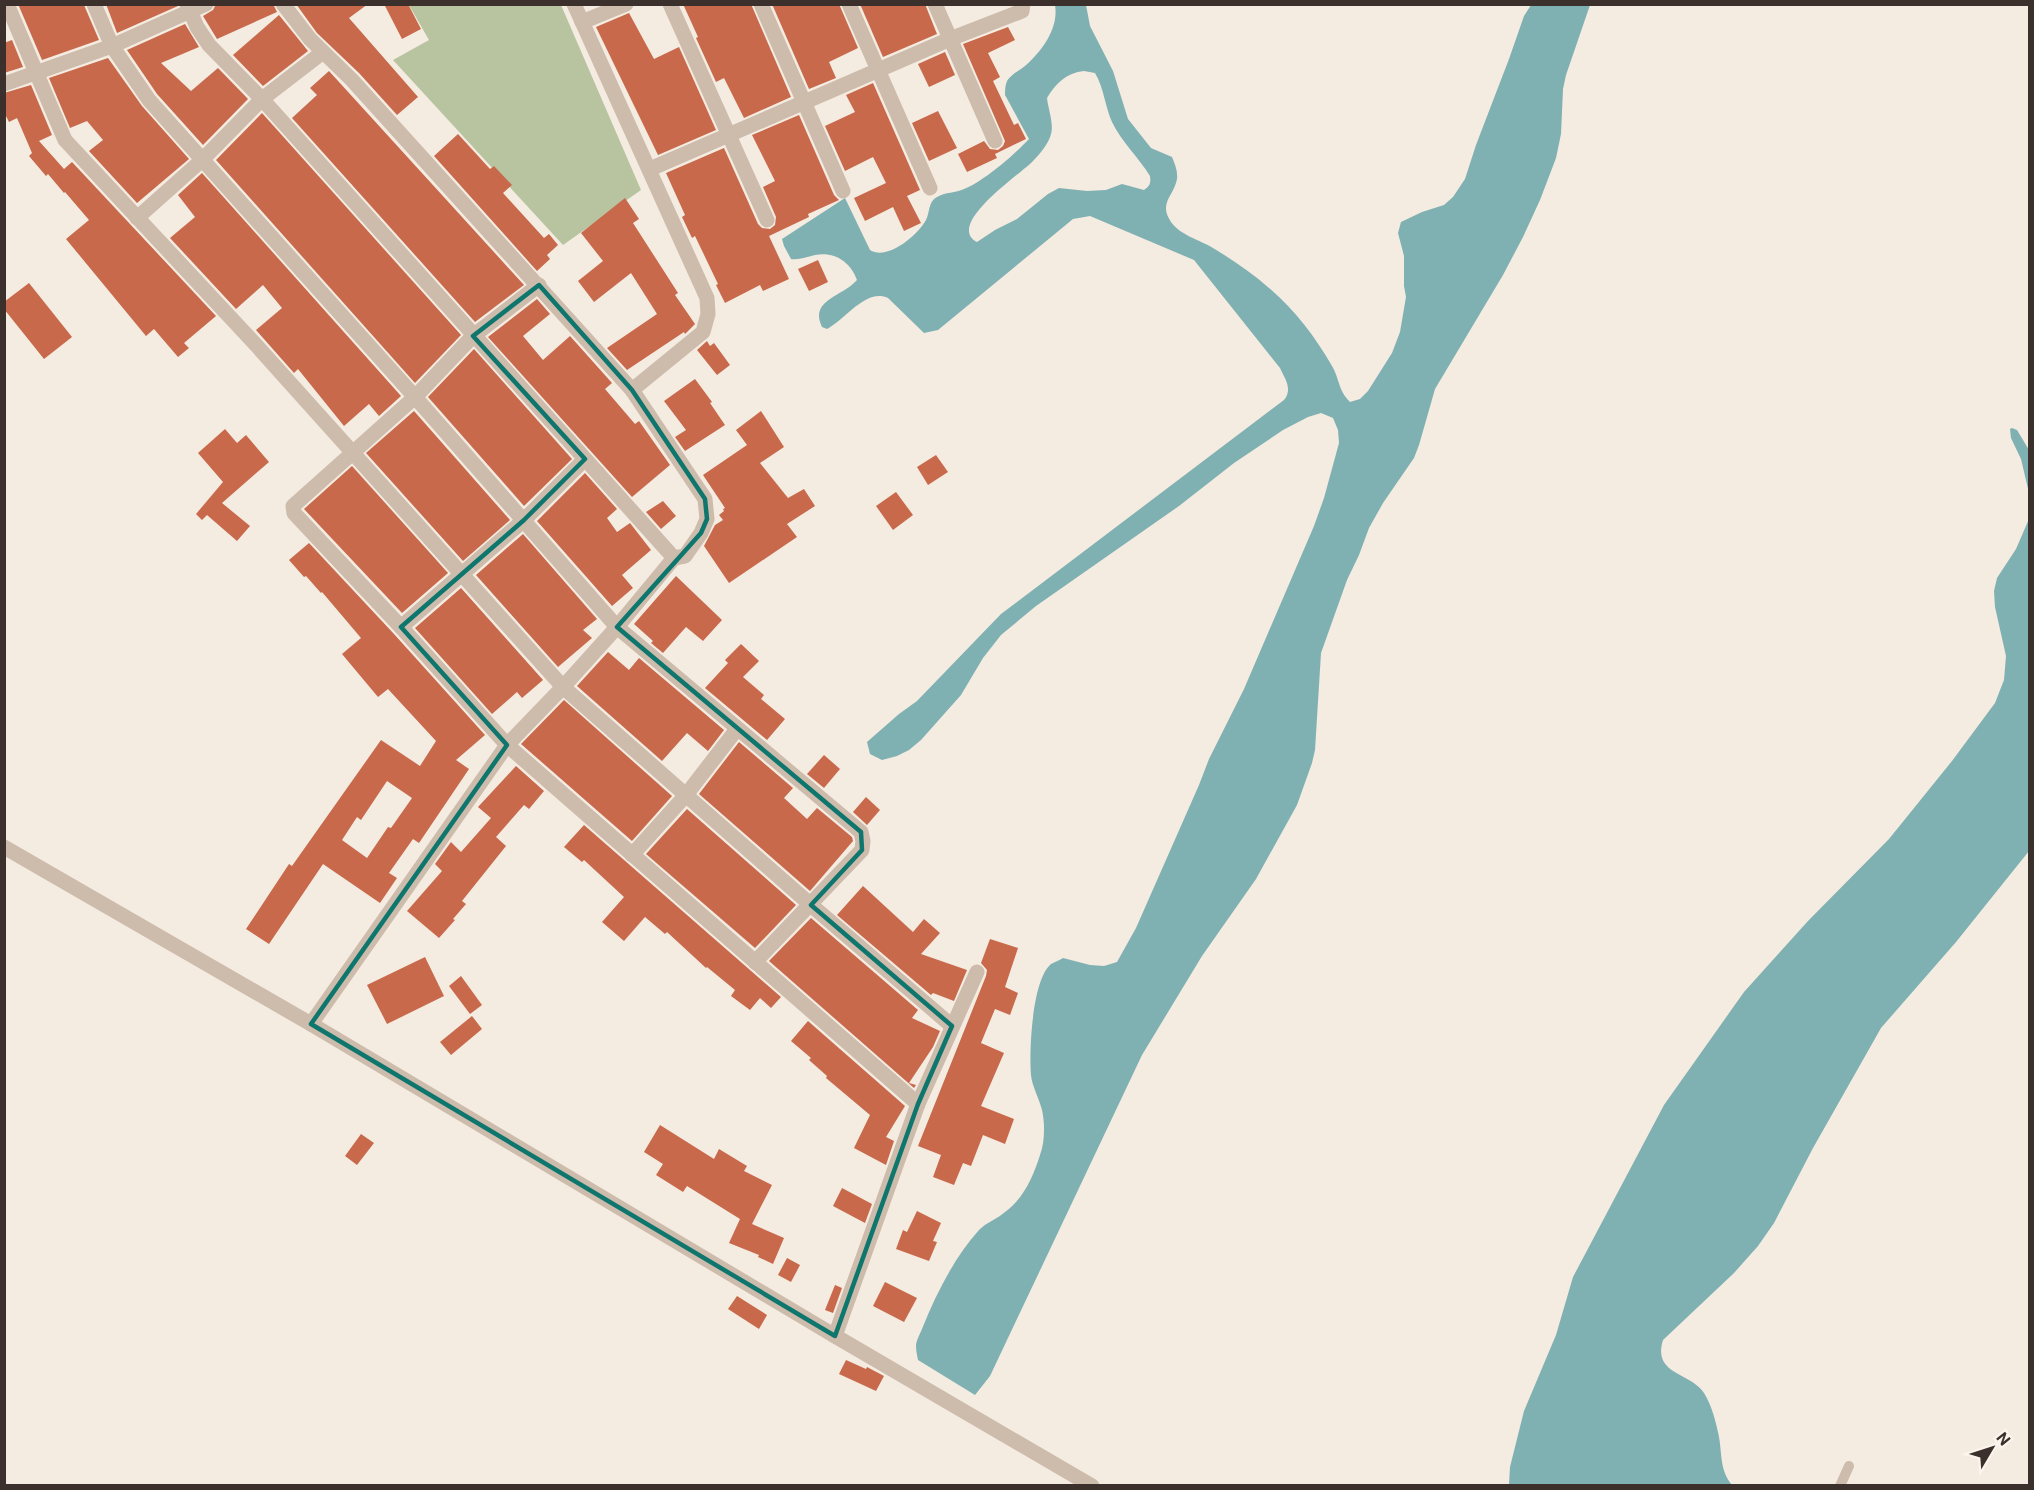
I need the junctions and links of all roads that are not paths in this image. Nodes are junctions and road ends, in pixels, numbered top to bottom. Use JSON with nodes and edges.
{"nodes":[{"id":1,"x":7,"y":4,"type":"edge"},
{"id":2,"x":94,"y":4,"type":"edge"},
{"id":3,"x":206,"y":4,"type":"edge"},
{"id":4,"x":283,"y":4,"type":"edge"},
{"id":5,"x":574,"y":4,"type":"edge"},
{"id":6,"x":626,"y":4,"type":"edge"},
{"id":7,"x":670,"y":4,"type":"edge"},
{"id":8,"x":761,"y":4,"type":"edge"},
{"id":9,"x":849,"y":4,"type":"edge"},
{"id":10,"x":934,"y":4,"type":"edge"},
{"id":11,"x":1023,"y":4,"type":"edge"},
{"id":12,"x":189,"y":8,"type":"edge"},
{"id":13,"x":582,"y":22,"type":"junction"},
{"id":14,"x":950,"y":39,"type":"junction"},
{"id":15,"x":112,"y":46,"type":"junction"},
{"id":16,"x":323,"y":52,"type":"junction"},
{"id":17,"x":878,"y":70,"type":"junction"},
{"id":18,"x":35,"y":73,"type":"junction"},
{"id":19,"x":4,"y":84,"type":"edge"},
{"id":20,"x":262,"y":99,"type":"junction"},
{"id":21,"x":803,"y":103,"type":"junction"},
{"id":22,"x":729,"y":135,"type":"junction"},
{"id":23,"x":995,"y":141,"type":"dead end"},
{"id":24,"x":202,"y":160,"type":"junction"},
{"id":25,"x":650,"y":169,"type":"junction"},
{"id":26,"x":930,"y":188,"type":"dead end"},
{"id":27,"x":843,"y":191,"type":"dead end"},
{"id":28,"x":137,"y":218,"type":"junction"},
{"id":29,"x":766,"y":220,"type":"dead end"},
{"id":30,"x":539,"y":285,"type":"junction"},
{"id":31,"x":473,"y":336,"type":"junction"},
{"id":32,"x":632,"y":390,"type":"junction"},
{"id":33,"x":415,"y":397,"type":"junction"},
{"id":34,"x":353,"y":452,"type":"junction"},
{"id":35,"x":585,"y":459,"type":"junction"},
{"id":36,"x":524,"y":520,"type":"junction"},
{"id":37,"x":674,"y":558,"type":"junction"},
{"id":38,"x":461,"y":575,"type":"junction"},
{"id":39,"x":400,"y":627,"type":"junction"},
{"id":40,"x":617,"y":627,"type":"junction"},
{"id":41,"x":563,"y":687,"type":"junction"},
{"id":42,"x":737,"y":729,"type":"junction"},
{"id":43,"x":507,"y":745,"type":"junction"},
{"id":44,"x":686,"y":795,"type":"junction"},
{"id":45,"x":4,"y":847,"type":"edge"},
{"id":46,"x":632,"y":855,"type":"junction"},
{"id":47,"x":811,"y":905,"type":"junction"},
{"id":48,"x":755,"y":962,"type":"junction"},
{"id":49,"x":977,"y":972,"type":"dead end"},
{"id":50,"x":311,"y":1024,"type":"junction"},
{"id":51,"x":952,"y":1026,"type":"junction"},
{"id":52,"x":918,"y":1104,"type":"junction"},
{"id":53,"x":835,"y":1336,"type":"junction"},
{"id":54,"x":1849,"y":1466,"type":"dead end"},
{"id":55,"x":1092,"y":1485,"type":"edge"},
{"id":56,"x":1840,"y":1485,"type":"edge"}],
"edges":[{"from":1,"to":18,"type":"street"},
{"from":2,"to":15,"type":"street"},
{"from":3,"to":12,"type":"street"},
{"from":4,"to":16,"type":"street"},
{"from":5,"to":13,"type":"street"},
{"from":6,"to":13,"type":"street"},
{"from":7,"to":22,"type":"street"},
{"from":8,"to":21,"type":"street"},
{"from":9,"to":17,"type":"street"},
{"from":10,"to":14,"type":"street"},
{"from":11,"to":14,"type":"street"},
{"from":12,"to":15,"type":"street"},
{"from":12,"to":20,"type":"street"},
{"from":13,"to":25,"type":"street"},
{"from":14,"to":17,"type":"street"},
{"from":14,"to":23,"type":"street"},
{"from":15,"to":18,"type":"street"},
{"from":15,"to":24,"type":"street"},
{"from":16,"to":20,"type":"street"},
{"from":16,"to":30,"type":"street"},
{"from":17,"to":21,"type":"street"},
{"from":17,"to":26,"type":"street"},
{"from":18,"to":19,"type":"street"},
{"from":18,"to":28,"type":"street"},
{"from":20,"to":24,"type":"street"},
{"from":20,"to":31,"type":"street"},
{"from":21,"to":22,"type":"street"},
{"from":21,"to":27,"type":"street"},
{"from":22,"to":25,"type":"street"},
{"from":22,"to":29,"type":"street"},
{"from":24,"to":28,"type":"street"},
{"from":24,"to":33,"type":"street"},
{"from":25,"to":32,"type":"street"},
{"from":28,"to":34,"type":"street"},
{"from":30,"to":31,"type":"street"},
{"from":30,"to":32,"type":"street"},
{"from":31,"to":33,"type":"street"},
{"from":31,"to":35,"type":"street"},
{"from":32,"to":37,"type":"street"},
{"from":33,"to":34,"type":"street"},
{"from":33,"to":36,"type":"street"},
{"from":34,"to":38,"type":"street"},
{"from":34,"to":39,"type":"street"},
{"from":35,"to":36,"type":"street"},
{"from":35,"to":37,"type":"street"},
{"from":36,"to":38,"type":"street"},
{"from":36,"to":40,"type":"street"},
{"from":37,"to":40,"type":"street"},
{"from":38,"to":39,"type":"street"},
{"from":38,"to":41,"type":"street"},
{"from":39,"to":43,"type":"street"},
{"from":40,"to":41,"type":"street"},
{"from":40,"to":42,"type":"street"},
{"from":41,"to":43,"type":"street"},
{"from":41,"to":44,"type":"street"},
{"from":42,"to":44,"type":"street"},
{"from":42,"to":47,"type":"street"},
{"from":43,"to":46,"type":"street"},
{"from":43,"to":50,"type":"street"},
{"from":44,"to":46,"type":"street"},
{"from":44,"to":47,"type":"street"},
{"from":45,"to":50,"type":"street"},
{"from":46,"to":48,"type":"street"},
{"from":47,"to":48,"type":"street"},
{"from":47,"to":51,"type":"street"},
{"from":48,"to":52,"type":"street"},
{"from":49,"to":51,"type":"street"},
{"from":50,"to":53,"type":"street"},
{"from":51,"to":52,"type":"street"},
{"from":52,"to":53,"type":"street"},
{"from":53,"to":55,"type":"street"},
{"from":54,"to":56,"type":"lane"}]}
